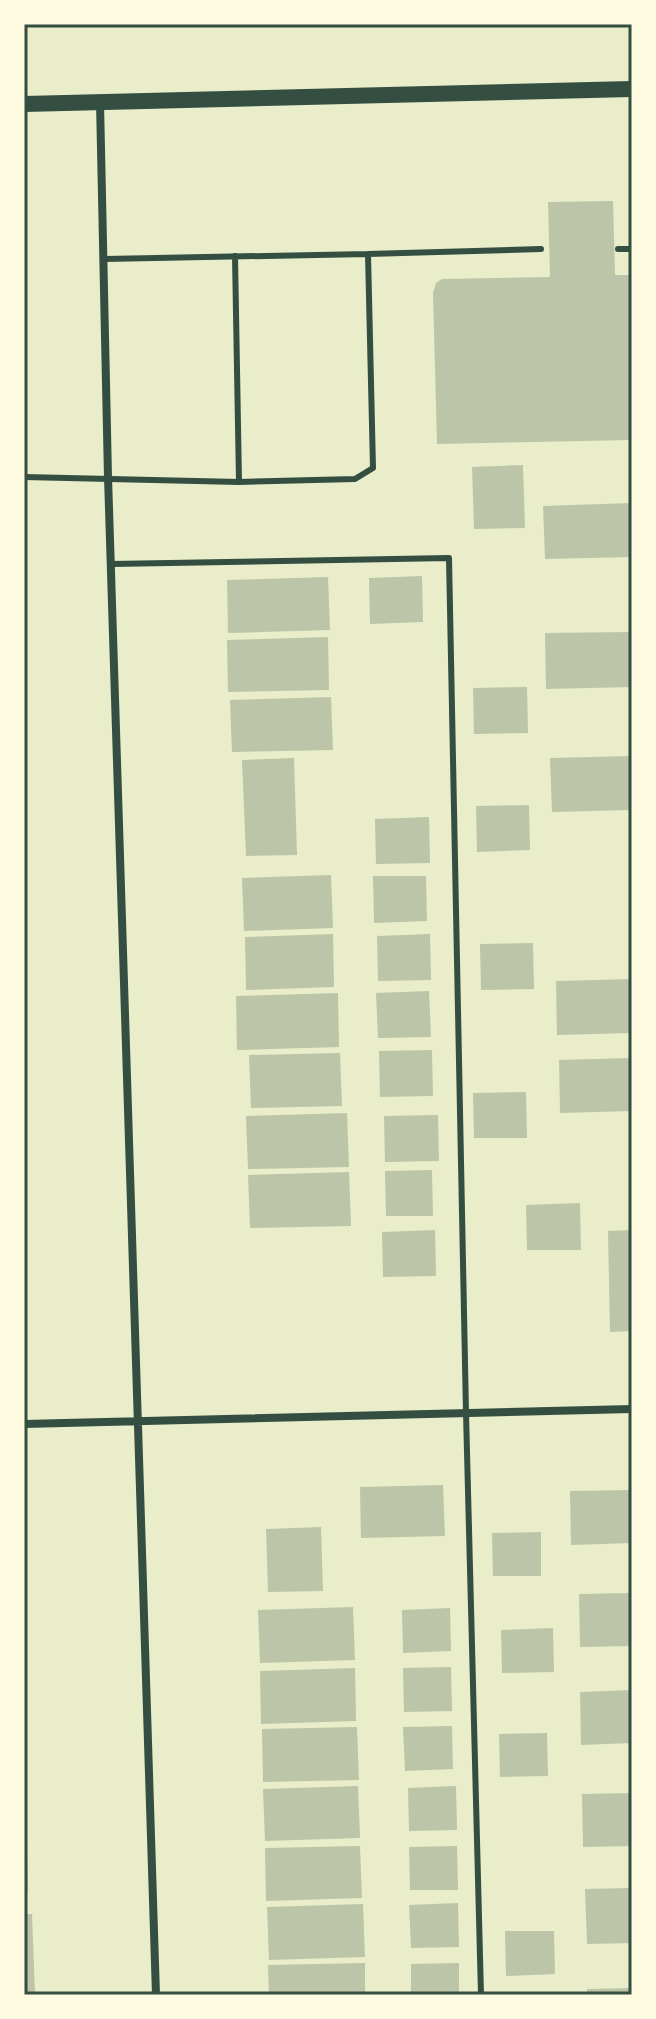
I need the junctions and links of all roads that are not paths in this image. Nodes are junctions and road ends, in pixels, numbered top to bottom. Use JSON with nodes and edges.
{"nodes":[{"id":1,"x":632,"y":89,"type":"edge"},
{"id":2,"x":100,"y":102,"type":"junction"},
{"id":3,"x":24,"y":104,"type":"edge"},
{"id":4,"x":541,"y":249,"type":"dead end"},
{"id":5,"x":618,"y":249,"type":"dead end"},
{"id":6,"x":632,"y":249,"type":"edge"},
{"id":7,"x":368,"y":254,"type":"junction"},
{"id":8,"x":235,"y":256,"type":"junction"},
{"id":9,"x":104,"y":259,"type":"junction"},
{"id":10,"x":24,"y":477,"type":"edge"},
{"id":11,"x":108,"y":477,"type":"junction"},
{"id":12,"x":239,"y":482,"type":"junction"},
{"id":13,"x":111,"y":564,"type":"junction"},
{"id":14,"x":632,"y":1409,"type":"edge"},
{"id":15,"x":466,"y":1413,"type":"junction"},
{"id":16,"x":138,"y":1421,"type":"junction"},
{"id":17,"x":24,"y":1424,"type":"edge"},
{"id":18,"x":156,"y":1995,"type":"edge"},
{"id":19,"x":481,"y":1995,"type":"edge"}],
"edges":[{"from":1,"to":2,"type":"main road"},
{"from":2,"to":3,"type":"main road"},
{"from":2,"to":9,"type":"street"},
{"from":4,"to":7,"type":"lane"},
{"from":5,"to":6,"type":"lane"},
{"from":7,"to":8,"type":"lane"},
{"from":7,"to":12,"type":"lane"},
{"from":8,"to":9,"type":"lane"},
{"from":8,"to":12,"type":"lane"},
{"from":9,"to":11,"type":"street"},
{"from":10,"to":11,"type":"lane"},
{"from":11,"to":12,"type":"lane"},
{"from":11,"to":13,"type":"street"},
{"from":13,"to":15,"type":"lane"},
{"from":13,"to":16,"type":"street"},
{"from":14,"to":15,"type":"street"},
{"from":15,"to":16,"type":"street"},
{"from":15,"to":19,"type":"lane"},
{"from":16,"to":17,"type":"street"},
{"from":16,"to":18,"type":"street"}]}
